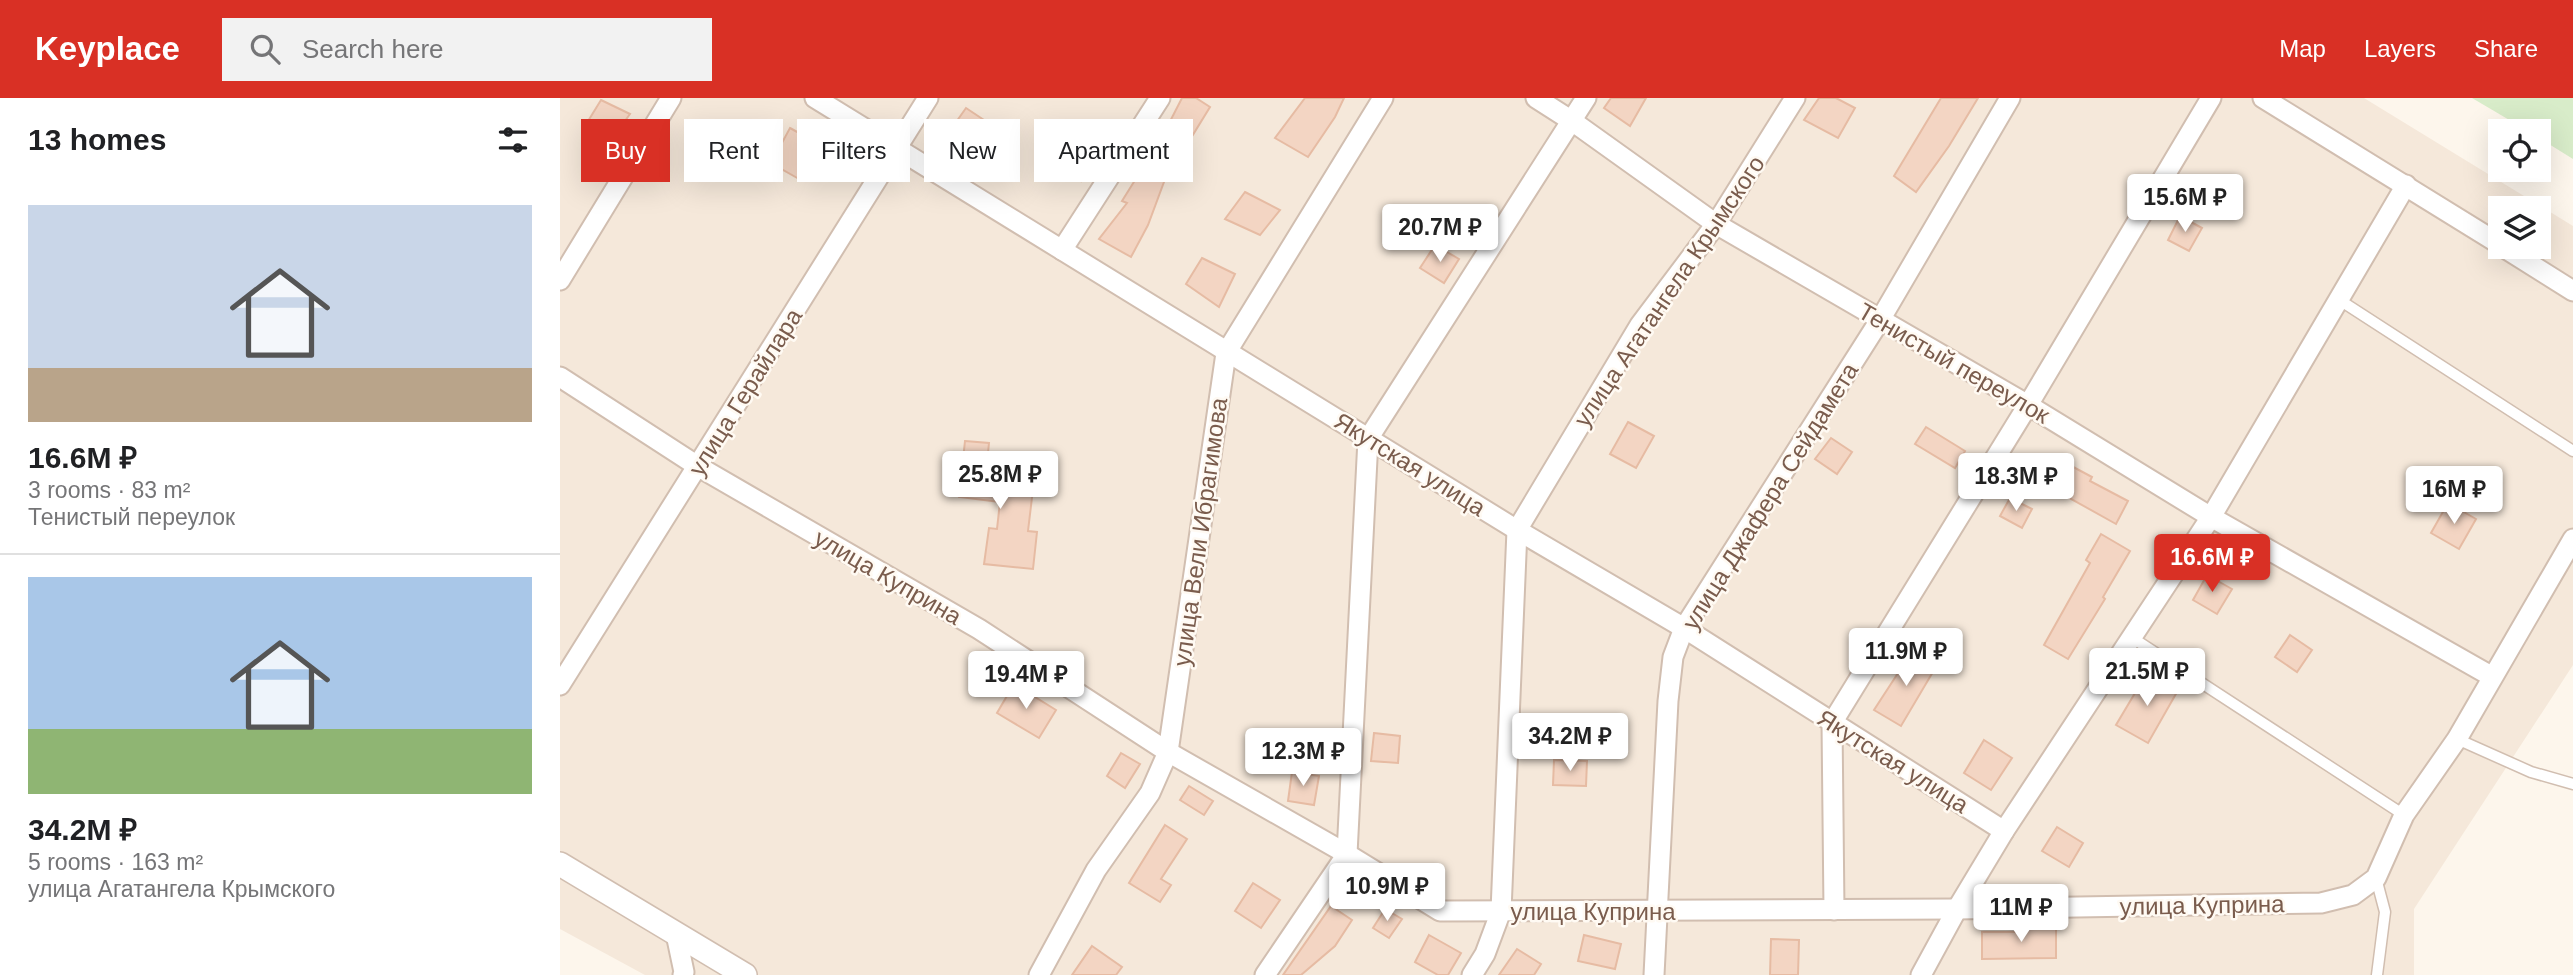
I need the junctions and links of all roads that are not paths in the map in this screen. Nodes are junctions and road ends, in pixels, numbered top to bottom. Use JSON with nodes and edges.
{"nodes":[{"id":1,"x":671,"y":98,"type":"edge"},
{"id":2,"x":815,"y":98,"type":"edge"},
{"id":3,"x":928,"y":98,"type":"edge"},
{"id":4,"x":1160,"y":98,"type":"edge"},
{"id":5,"x":1383,"y":98,"type":"edge"},
{"id":6,"x":1536,"y":98,"type":"edge"},
{"id":7,"x":1586,"y":98,"type":"edge"},
{"id":8,"x":1795,"y":98,"type":"edge"},
{"id":9,"x":2010,"y":98,"type":"edge"},
{"id":10,"x":2211,"y":98,"type":"edge"},
{"id":11,"x":2263,"y":98,"type":"edge"},
{"id":12,"x":849,"y":119,"type":"edge"},
{"id":13,"x":1572,"y":121,"type":"junction"},
{"id":14,"x":910,"y":129,"type":"edge"},
{"id":15,"x":910,"y":156,"type":"edge"},
{"id":16,"x":877,"y":182,"type":"edge"},
{"id":17,"x":2406,"y":185,"type":"junction"},
{"id":18,"x":1716,"y":225,"type":"junction"},
{"id":19,"x":2488,"y":237,"type":"edge"},
{"id":20,"x":1062,"y":250,"type":"junction"},
{"id":21,"x":2523,"y":259,"type":"edge"},
{"id":22,"x":560,"y":280,"type":"edge"},
{"id":23,"x":2573,"y":291,"type":"edge"},
{"id":24,"x":2338,"y":299,"type":"junction"},
{"id":25,"x":1880,"y":320,"type":"junction"},
{"id":26,"x":1226,"y":353,"type":"junction"},
{"id":27,"x":560,"y":377,"type":"edge"},
{"id":28,"x":2028,"y":405,"type":"junction"},
{"id":29,"x":1368,"y":439,"type":"junction"},
{"id":30,"x":2573,"y":451,"type":"edge"},
{"id":31,"x":699,"y":467,"type":"junction"},
{"id":32,"x":2211,"y":517,"type":"junction"},
{"id":33,"x":1517,"y":530,"type":"junction"},
{"id":34,"x":2573,"y":539,"type":"edge"},
{"id":35,"x":1684,"y":628,"type":"junction"},
{"id":36,"x":2130,"y":636,"type":"junction"},
{"id":37,"x":2491,"y":676,"type":"junction"},
{"id":38,"x":560,"y":685,"type":"edge"},
{"id":39,"x":1832,"y":723,"type":"junction"},
{"id":40,"x":2457,"y":739,"type":"junction"},
{"id":41,"x":1168,"y":752,"type":"junction"},
{"id":42,"x":2573,"y":784,"type":"edge"},
{"id":43,"x":2404,"y":815,"type":"junction"},
{"id":44,"x":2004,"y":831,"type":"junction"},
{"id":45,"x":1347,"y":854,"type":"junction"},
{"id":46,"x":560,"y":864,"type":"edge"},
{"id":47,"x":2376,"y":878,"type":"junction"},
{"id":48,"x":1957,"y":909,"type":"junction"},
{"id":49,"x":1834,"y":910,"type":"junction"},
{"id":50,"x":1501,"y":911,"type":"junction"},
{"id":51,"x":1659,"y":911,"type":"junction"},
{"id":52,"x":676,"y":934,"type":"junction"},
{"id":53,"x":683,"y":975,"type":"edge"},
{"id":54,"x":745,"y":975,"type":"edge"},
{"id":55,"x":1039,"y":975,"type":"edge"},
{"id":56,"x":1265,"y":975,"type":"edge"},
{"id":57,"x":1472,"y":975,"type":"edge"},
{"id":58,"x":1654,"y":975,"type":"edge"},
{"id":59,"x":1921,"y":975,"type":"edge"},
{"id":60,"x":2377,"y":975,"type":"edge"}],
"edges":[{"from":1,"to":22,"type":"street"},
{"from":2,"to":12,"type":"street","name":"Якутская улица"},
{"from":3,"to":14,"type":"street","name":"улица Герайлара"},
{"from":4,"to":20,"type":"street"},
{"from":5,"to":26,"type":"street","name":"улица Вели Ибрагимова"},
{"from":6,"to":13,"type":"street","name":"Тенистый переулок"},
{"from":7,"to":13,"type":"street"},
{"from":8,"to":18,"type":"street","name":"улица Агатангела Крымского"},
{"from":9,"to":25,"type":"street","name":"улица Джафера Сейдамета"},
{"from":10,"to":28,"type":"street"},
{"from":11,"to":17,"type":"street"},
{"from":13,"to":18,"type":"street","name":"Тенистый переулок"},
{"from":13,"to":29,"type":"street"},
{"from":15,"to":20,"type":"street","name":"Якутская улица"},
{"from":16,"to":31,"type":"street","name":"улица Герайлара"},
{"from":17,"to":19,"type":"street"},
{"from":17,"to":24,"type":"street"},
{"from":18,"to":25,"type":"street","name":"Тенистый переулок"},
{"from":18,"to":33,"type":"street","name":"улица Агатангела Крымского"},
{"from":20,"to":26,"type":"street","name":"Якутская улица"},
{"from":21,"to":23,"type":"street"},
{"from":24,"to":30,"type":"lane"},
{"from":24,"to":32,"type":"street"},
{"from":25,"to":28,"type":"street","name":"Тенистый переулок"},
{"from":25,"to":35,"type":"street","name":"улица Джафера Сейдамета"},
{"from":26,"to":29,"type":"street","name":"Якутская улица"},
{"from":26,"to":41,"type":"street","name":"улица Вели Ибрагимова"},
{"from":27,"to":31,"type":"street","name":"улица Куприна"},
{"from":28,"to":32,"type":"street","name":"Тенистый переулок"},
{"from":28,"to":39,"type":"street"},
{"from":29,"to":33,"type":"street","name":"Якутская улица"},
{"from":29,"to":45,"type":"street"},
{"from":31,"to":38,"type":"street","name":"улица Герайлара"},
{"from":31,"to":41,"type":"street","name":"улица Куприна"},
{"from":32,"to":36,"type":"street"},
{"from":32,"to":37,"type":"street","name":"Тенистый переулок"},
{"from":33,"to":35,"type":"street","name":"Якутская улица"},
{"from":33,"to":50,"type":"street","name":"улица Агатангела Крымского"},
{"from":34,"to":37,"type":"street"},
{"from":35,"to":39,"type":"street","name":"Якутская улица"},
{"from":35,"to":51,"type":"street","name":"улица Джафера Сейдамета"},
{"from":36,"to":43,"type":"lane"},
{"from":36,"to":44,"type":"street"},
{"from":37,"to":40,"type":"street"},
{"from":39,"to":44,"type":"street","name":"Якутская улица"},
{"from":39,"to":49,"type":"street"},
{"from":40,"to":42,"type":"lane"},
{"from":40,"to":43,"type":"street"},
{"from":41,"to":45,"type":"street","name":"улица Куприна"},
{"from":41,"to":55,"type":"street","name":"улица Вели Ибрагимова"},
{"from":43,"to":47,"type":"street"},
{"from":44,"to":48,"type":"street"},
{"from":45,"to":50,"type":"street","name":"улица Куприна"},
{"from":45,"to":56,"type":"street"},
{"from":46,"to":52,"type":"street"},
{"from":47,"to":48,"type":"street","name":"улица Куприна"},
{"from":47,"to":60,"type":"lane"},
{"from":48,"to":49,"type":"street","name":"улица Куприна"},
{"from":48,"to":59,"type":"street"},
{"from":49,"to":51,"type":"street","name":"улица Куприна"},
{"from":50,"to":51,"type":"street","name":"улица Куприна"},
{"from":50,"to":57,"type":"street","name":"улица Агатангела Крымского"},
{"from":51,"to":58,"type":"street","name":"улица Джафера Сейдамета"},
{"from":52,"to":53,"type":"street"},
{"from":52,"to":54,"type":"street"}]}
